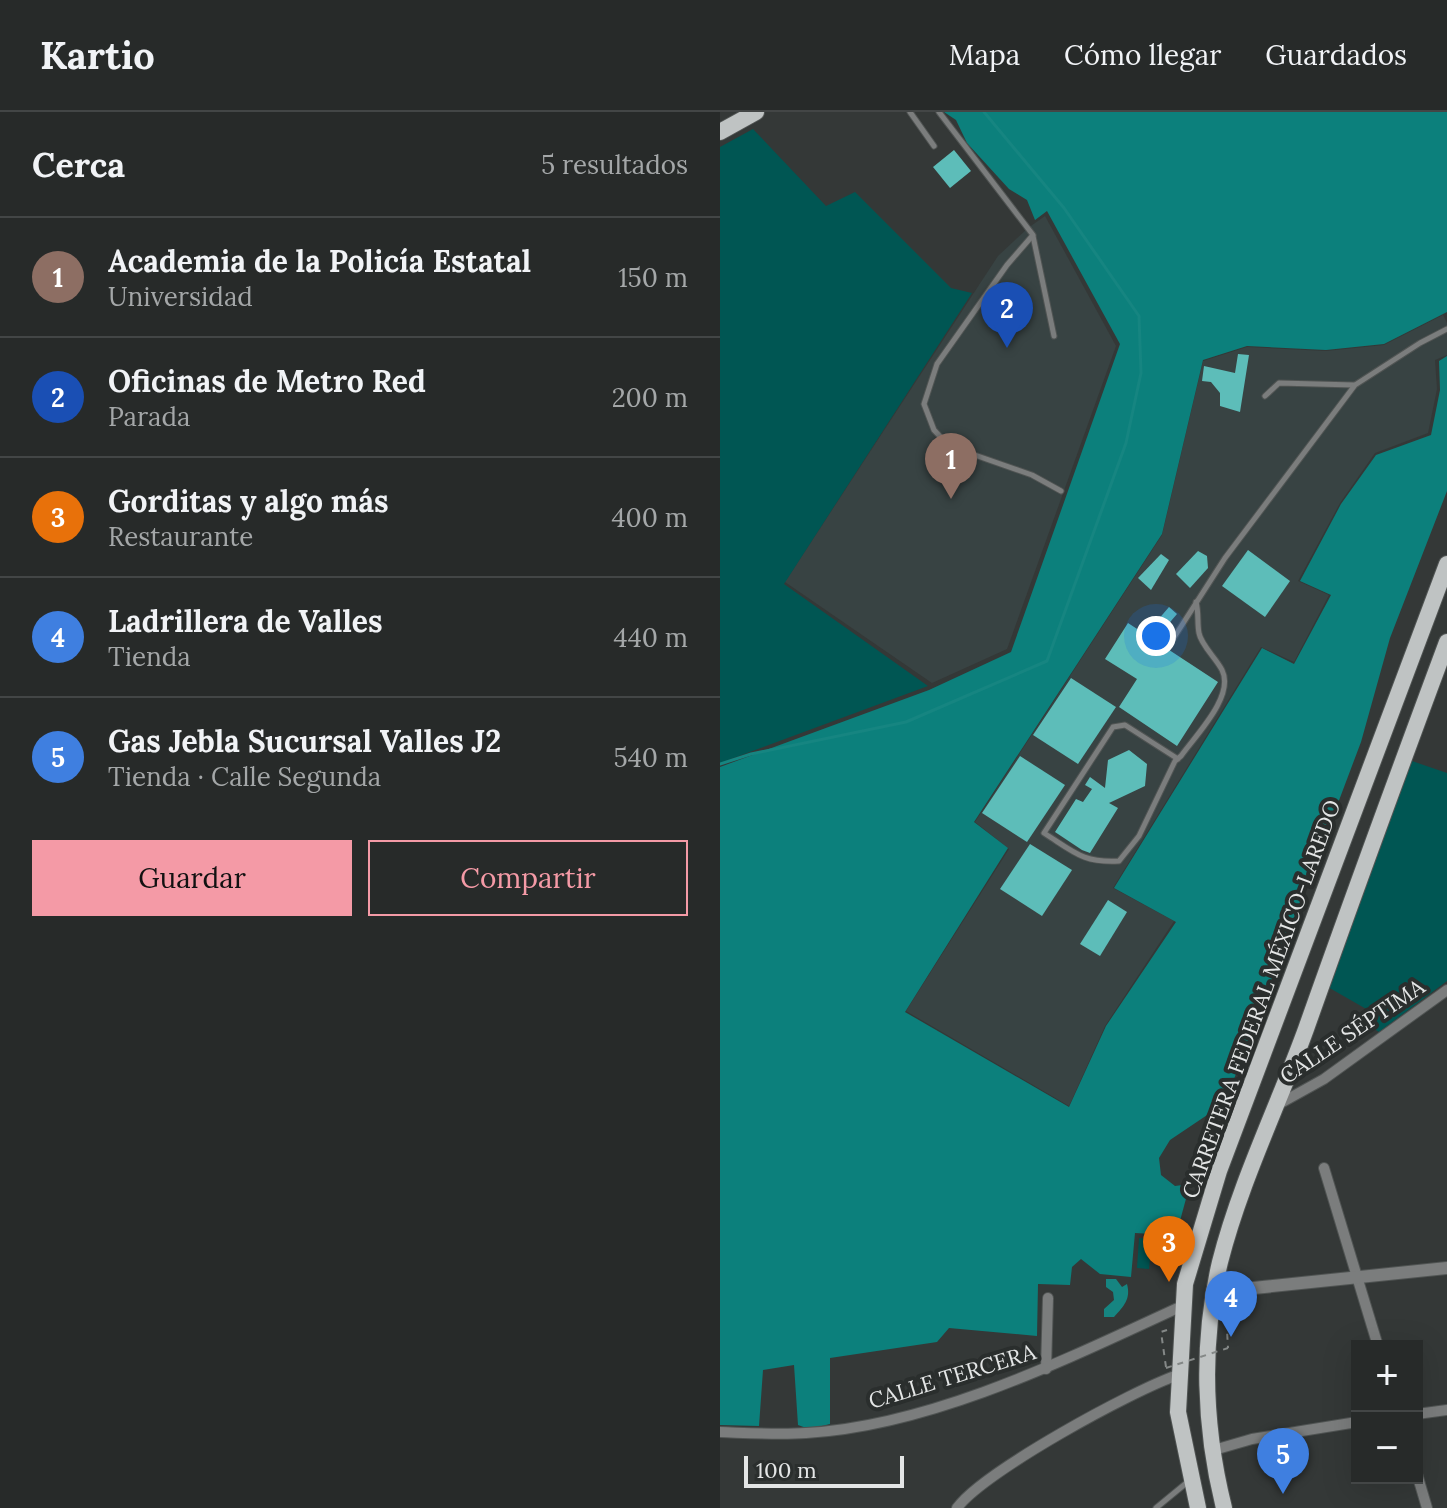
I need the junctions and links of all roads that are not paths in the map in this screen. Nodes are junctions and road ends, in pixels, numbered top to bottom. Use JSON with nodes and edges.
{"nodes":[{"id":1,"x":756,"y":112,"type":"edge"},
{"id":2,"x":910,"y":112,"type":"edge"},
{"id":3,"x":939,"y":112,"type":"edge"},
{"id":4,"x":720,"y":132,"type":"edge"},
{"id":5,"x":934,"y":146,"type":"dead end"},
{"id":6,"x":1033,"y":235,"type":"junction"},
{"id":7,"x":1447,"y":329,"type":"edge"},
{"id":8,"x":1054,"y":336,"type":"dead end"},
{"id":9,"x":1355,"y":385,"type":"junction"},
{"id":10,"x":1265,"y":396,"type":"dead end"},
{"id":11,"x":1061,"y":491,"type":"dead end"},
{"id":12,"x":1447,"y":564,"type":"edge"},
{"id":13,"x":1442,"y":596,"type":"edge"},
{"id":14,"x":1196,"y":602,"type":"junction"},
{"id":15,"x":1173,"y":639,"type":"dead end"},
{"id":16,"x":1447,"y":642,"type":"edge"},
{"id":17,"x":1178,"y":759,"type":"junction"},
{"id":18,"x":1447,"y":990,"type":"edge"},
{"id":19,"x":1279,"y":1104,"type":"junction"},
{"id":20,"x":1324,"y":1168,"type":"dead end"},
{"id":21,"x":1447,"y":1268,"type":"edge"},
{"id":22,"x":1355,"y":1275,"type":"junction"},
{"id":23,"x":1215,"y":1292,"type":"junction"},
{"id":24,"x":1048,"y":1298,"type":"dead end"},
{"id":25,"x":1182,"y":1306,"type":"junction"},
{"id":26,"x":1376,"y":1340,"type":"edge"},
{"id":27,"x":1046,"y":1369,"type":"junction"},
{"id":28,"x":1172,"y":1372,"type":"junction"},
{"id":29,"x":1447,"y":1410,"type":"edge"},
{"id":30,"x":1423,"y":1413,"type":"edge"},
{"id":31,"x":1351,"y":1423,"type":"edge"},
{"id":32,"x":720,"y":1432,"type":"edge"},
{"id":33,"x":1214,"y":1450,"type":"junction"},
{"id":34,"x":1191,"y":1479,"type":"junction"},
{"id":35,"x":1420,"y":1484,"type":"edge"},
{"id":36,"x":957,"y":1508,"type":"edge"},
{"id":37,"x":1156,"y":1508,"type":"edge"},
{"id":38,"x":1198,"y":1508,"type":"edge"},
{"id":39,"x":1224,"y":1508,"type":"edge"},
{"id":40,"x":1427,"y":1508,"type":"edge"}],
"edges":[{"from":1,"to":4,"type":"main road"},
{"from":2,"to":5,"type":"lane"},
{"from":3,"to":6,"type":"lane"},
{"from":6,"to":8,"type":"lane"},
{"from":6,"to":11,"type":"lane"},
{"from":7,"to":9,"type":"lane"},
{"from":9,"to":10,"type":"lane"},
{"from":9,"to":14,"type":"lane"},
{"from":12,"to":13,"type":"main road","name":"CARRETERA FEDERAL MÉXICO-LAREDO"},
{"from":13,"to":25,"type":"main road","name":"CARRETERA FEDERAL MÉXICO-LAREDO"},
{"from":14,"to":15,"type":"lane"},
{"from":14,"to":17,"type":"lane"},
{"from":16,"to":19,"type":"main road"},
{"from":17,"to":17,"type":"lane"},
{"from":18,"to":19,"type":"street","name":"CALLE SÉPTIMA"},
{"from":19,"to":23,"type":"main road"},
{"from":20,"to":22,"type":"street"},
{"from":21,"to":22,"type":"street"},
{"from":22,"to":23,"type":"street"},
{"from":22,"to":26,"type":"street"},
{"from":23,"to":33,"type":"main road"},
{"from":24,"to":27,"type":"street"},
{"from":25,"to":27,"type":"street","name":"CALLE TERCERA"},
{"from":25,"to":28,"type":"main road","name":"CARRETERA FEDERAL MÉXICO-LAREDO"},
{"from":27,"to":32,"type":"street","name":"CALLE TERCERA"},
{"from":28,"to":34,"type":"main road","name":"CARRETERA FEDERAL MÉXICO-LAREDO"},
{"from":28,"to":36,"type":"street"},
{"from":29,"to":30,"type":"street"},
{"from":31,"to":33,"type":"street"},
{"from":33,"to":39,"type":"main road"},
{"from":34,"to":37,"type":"lane"},
{"from":34,"to":38,"type":"main road","name":"CARRETERA FEDERAL MÉXICO-LAREDO"},
{"from":35,"to":40,"type":"street"}]}
